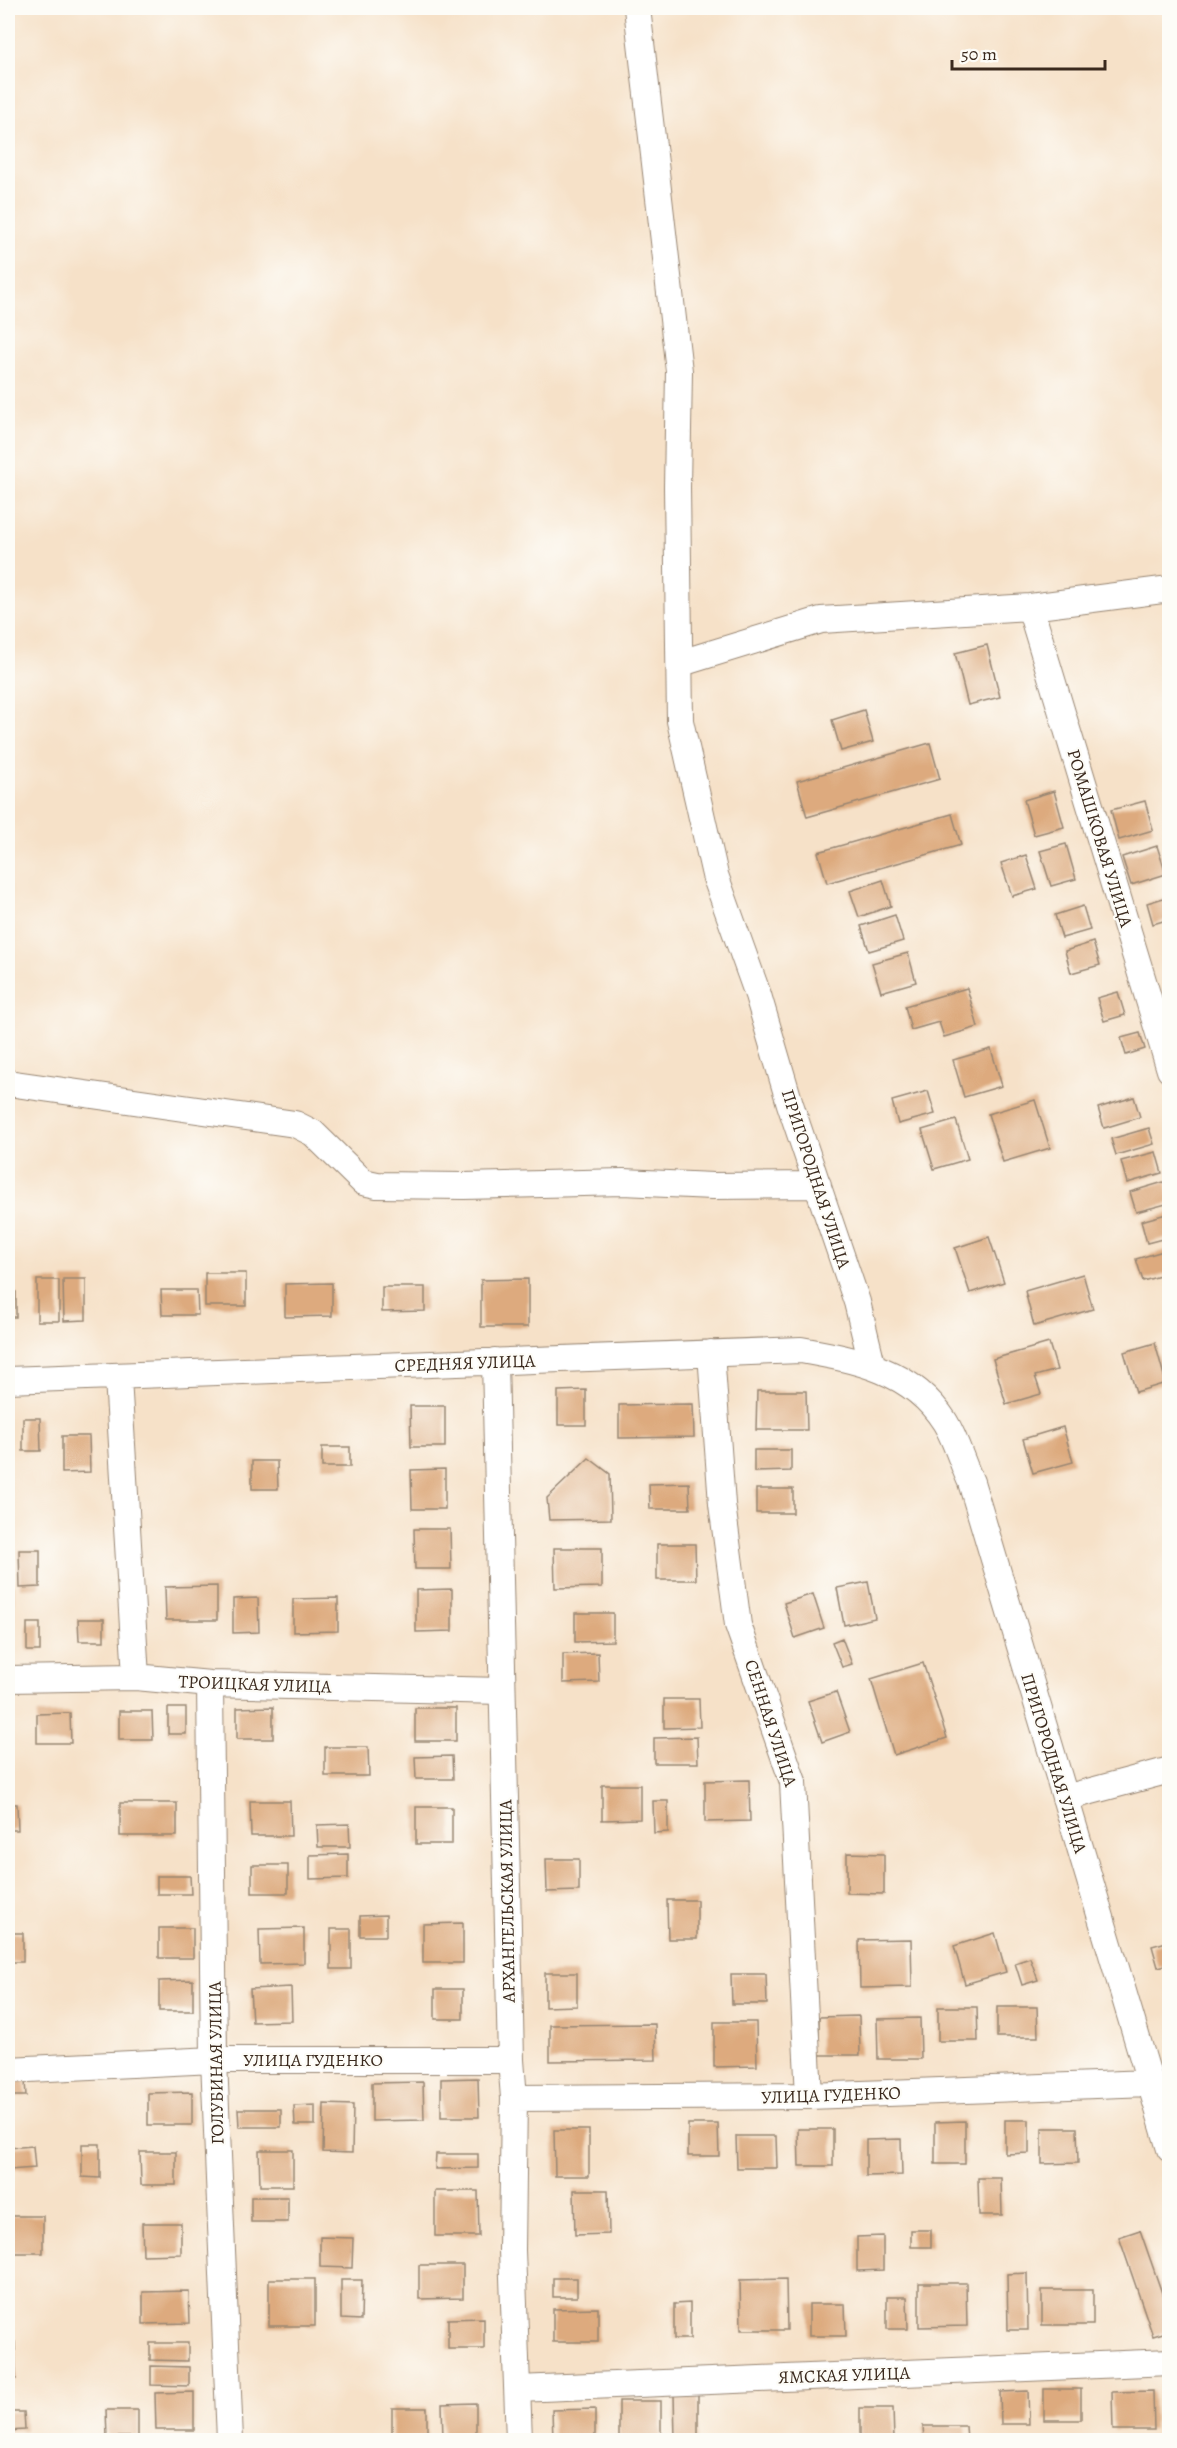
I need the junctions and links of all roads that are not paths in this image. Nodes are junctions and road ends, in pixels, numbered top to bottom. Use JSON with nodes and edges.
{"nodes":[{"id":1,"x":637,"y":8,"type":"edge"},
{"id":2,"x":1170,"y":589,"type":"edge"},
{"id":3,"x":1030,"y":607,"type":"junction"},
{"id":4,"x":681,"y":663,"type":"junction"},
{"id":5,"x":1170,"y":1070,"type":"edge"},
{"id":6,"x":8,"y":1083,"type":"edge"},
{"id":7,"x":818,"y":1185,"type":"junction"},
{"id":8,"x":711,"y":1353,"type":"junction"},
{"id":9,"x":495,"y":1361,"type":"junction"},
{"id":10,"x":872,"y":1364,"type":"junction"},
{"id":11,"x":118,"y":1378,"type":"junction"},
{"id":12,"x":8,"y":1380,"type":"edge"},
{"id":13,"x":915,"y":1388,"type":"joint"},
{"id":14,"x":136,"y":1677,"type":"junction"},
{"id":15,"x":8,"y":1679,"type":"edge"},
{"id":16,"x":210,"y":1684,"type":"junction"},
{"id":17,"x":502,"y":1691,"type":"junction"},
{"id":18,"x":1170,"y":1770,"type":"edge"},
{"id":19,"x":1065,"y":1798,"type":"junction"},
{"id":20,"x":214,"y":2060,"type":"junction"},
{"id":21,"x":511,"y":2060,"type":"junction"},
{"id":22,"x":8,"y":2070,"type":"edge"},
{"id":23,"x":1149,"y":2083,"type":"junction"},
{"id":24,"x":809,"y":2096,"type":"junction"},
{"id":25,"x":514,"y":2098,"type":"junction"},
{"id":26,"x":1170,"y":2149,"type":"edge"},
{"id":27,"x":1170,"y":2362,"type":"edge"},
{"id":28,"x":518,"y":2389,"type":"junction"},
{"id":29,"x":230,"y":2440,"type":"edge"},
{"id":30,"x":519,"y":2440,"type":"edge"}],
"edges":[{"from":1,"to":4,"type":"street","name":"ПРИГОРОДНАЯ УЛИЦА"},
{"from":2,"to":3,"type":"street"},
{"from":3,"to":4,"type":"street"},
{"from":3,"to":5,"type":"street","name":"РОМАШКОВАЯ УЛИЦА"},
{"from":4,"to":7,"type":"street","name":"ПРИГОРОДНАЯ УЛИЦА"},
{"from":6,"to":7,"type":"street"},
{"from":7,"to":10,"type":"street","name":"ПРИГОРОДНАЯ УЛИЦА"},
{"from":8,"to":9,"type":"street","name":"СРЕДНЯЯ УЛИЦА"},
{"from":8,"to":10,"type":"street","name":"СРЕДНЯЯ УЛИЦА"},
{"from":8,"to":24,"type":"street","name":"СЕННАЯ УЛИЦА"},
{"from":9,"to":11,"type":"street","name":"СРЕДНЯЯ УЛИЦА"},
{"from":9,"to":17,"type":"street","name":"АРХАНГЕЛЬСКАЯ УЛИЦА"},
{"from":10,"to":13,"type":"street","name":"СРЕДНЯЯ УЛИЦА"},
{"from":11,"to":12,"type":"street","name":"СРЕДНЯЯ УЛИЦА"},
{"from":11,"to":14,"type":"street"},
{"from":13,"to":19,"type":"street","name":"ПРИГОРОДНАЯ УЛИЦА"},
{"from":14,"to":15,"type":"street","name":"ТРОИЦКАЯ УЛИЦА"},
{"from":14,"to":16,"type":"street","name":"ТРОИЦКАЯ УЛИЦА"},
{"from":16,"to":17,"type":"street","name":"ТРОИЦКАЯ УЛИЦА"},
{"from":16,"to":20,"type":"street","name":"ГОЛУБИНАЯ УЛИЦА"},
{"from":17,"to":21,"type":"street","name":"АРХАНГЕЛЬСКАЯ УЛИЦА"},
{"from":18,"to":19,"type":"street"},
{"from":19,"to":23,"type":"street","name":"ПРИГОРОДНАЯ УЛИЦА"},
{"from":20,"to":21,"type":"street","name":"УЛИЦА ГУДЕНКО"},
{"from":20,"to":22,"type":"street","name":"УЛИЦА ГУДЕНКО"},
{"from":20,"to":29,"type":"street","name":"ГОЛУБИНАЯ УЛИЦА"},
{"from":21,"to":25,"type":"street","name":"АРХАНГЕЛЬСКАЯ УЛИЦА"},
{"from":23,"to":24,"type":"street","name":"УЛИЦА ГУДЕНКО"},
{"from":23,"to":26,"type":"street","name":"ПРИГОРОДНАЯ УЛИЦА"},
{"from":24,"to":25,"type":"street","name":"УЛИЦА ГУДЕНКО"},
{"from":25,"to":28,"type":"street","name":"АРХАНГЕЛЬСКАЯ УЛИЦА"},
{"from":27,"to":28,"type":"street","name":"ЯМСКАЯ УЛИЦА"},
{"from":28,"to":30,"type":"street","name":"АРХАНГЕЛЬСКАЯ УЛИЦА"}]}
